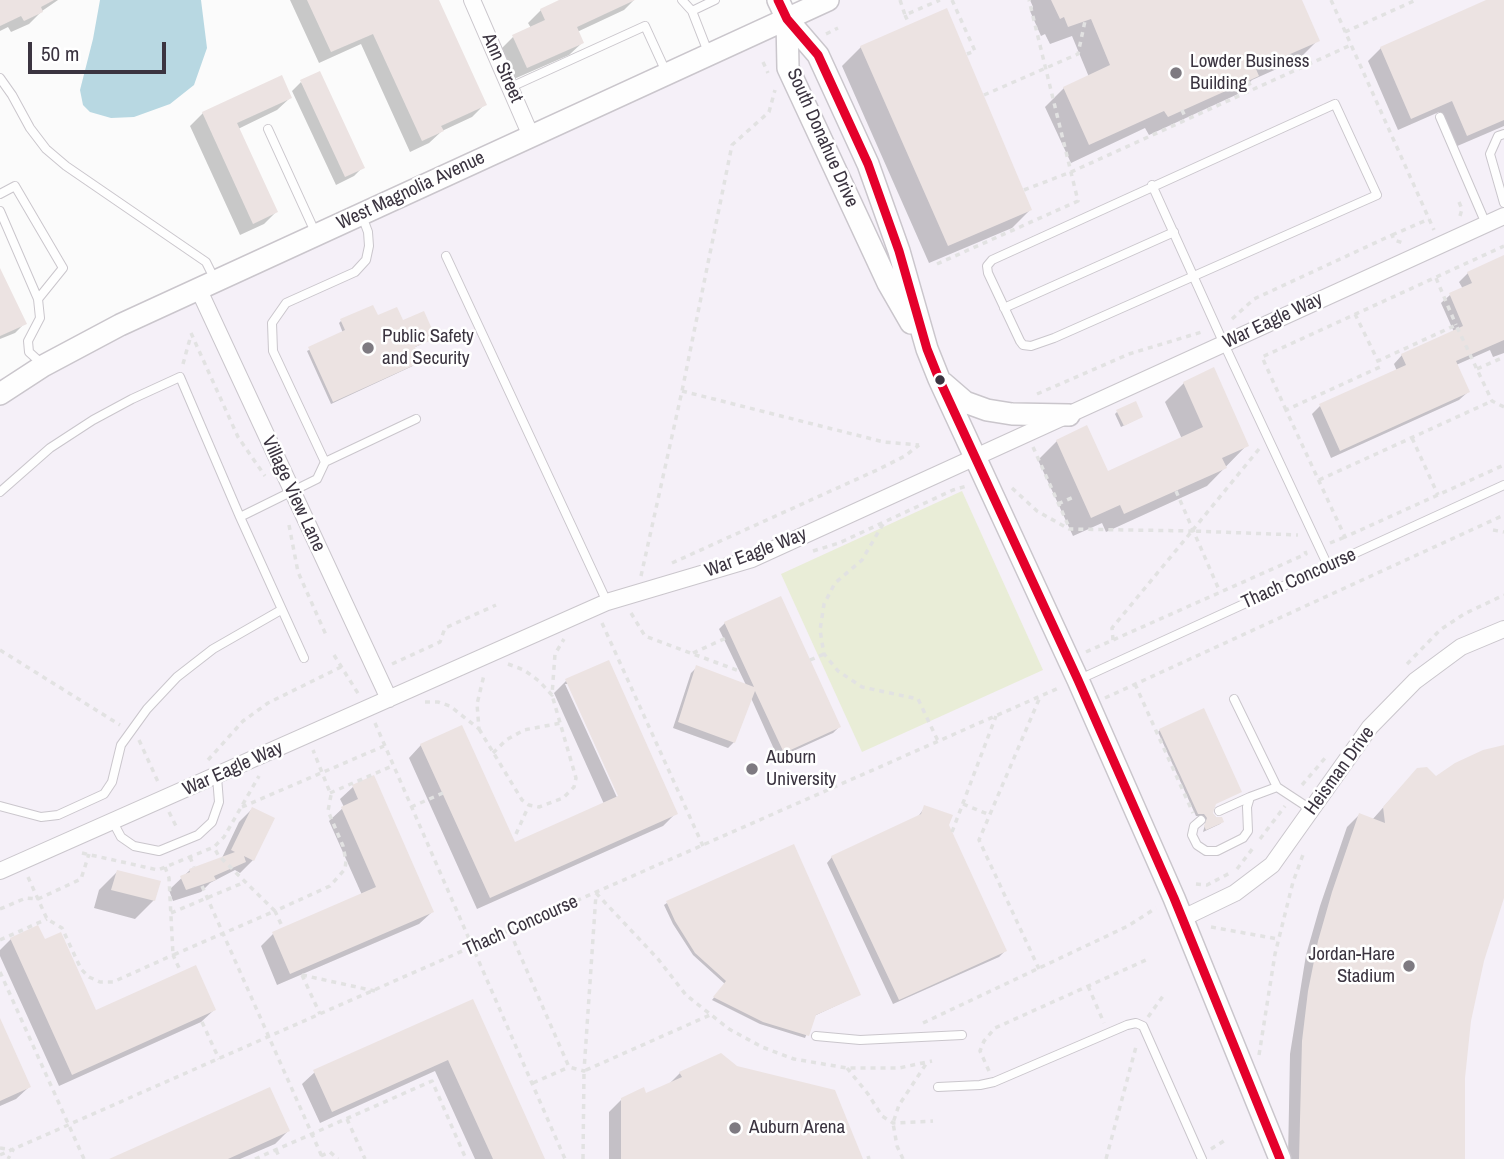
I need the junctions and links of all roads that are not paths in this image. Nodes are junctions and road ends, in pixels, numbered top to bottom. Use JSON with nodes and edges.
{"nodes":[{"id":1,"x":472,"y":0,"type":"edge"},
{"id":2,"x":682,"y":0,"type":"edge"},
{"id":3,"x":715,"y":0,"type":"edge"},
{"id":4,"x":828,"y":0,"type":"edge"},
{"id":5,"x":783,"y":9,"type":"edge"},
{"id":6,"x":692,"y":12,"type":"junction"},
{"id":7,"x":709,"y":55,"type":"junction"},
{"id":8,"x":667,"y":74,"type":"junction"},
{"id":9,"x":0,"y":78,"type":"edge"},
{"id":10,"x":511,"y":88,"type":"junction"},
{"id":11,"x":1440,"y":117,"type":"dead end"},
{"id":12,"x":268,"y":129,"type":"dead end"},
{"id":13,"x":1504,"y":134,"type":"edge"},
{"id":14,"x":531,"y":136,"type":"junction"},
{"id":15,"x":1152,"y":185,"type":"junction"},
{"id":16,"x":0,"y":194,"type":"edge"},
{"id":17,"x":1504,"y":203,"type":"edge"},
{"id":18,"x":0,"y":211,"type":"edge"},
{"id":19,"x":361,"y":213,"type":"junction"},
{"id":20,"x":1504,"y":216,"type":"edge"},
{"id":21,"x":1486,"y":224,"type":"junction"},
{"id":22,"x":1174,"y":232,"type":"junction"},
{"id":23,"x":316,"y":234,"type":"junction"},
{"id":24,"x":446,"y":256,"type":"dead end"},
{"id":25,"x":1195,"y":276,"type":"junction"},
{"id":26,"x":207,"y":284,"type":"junction"},
{"id":27,"x":38,"y":299,"type":"junction"},
{"id":28,"x":1004,"y":308,"type":"junction"},
{"id":29,"x":1224,"y":344,"type":"junction"},
{"id":30,"x":927,"y":349,"type":"junction"},
{"id":31,"x":43,"y":366,"type":"junction"},
{"id":32,"x":939,"y":379,"type":"junction"},
{"id":33,"x":0,"y":394,"type":"edge"},
{"id":34,"x":1069,"y":415,"type":"junction"},
{"id":35,"x":416,"y":419,"type":"dead end"},
{"id":36,"x":974,"y":458,"type":"junction"},
{"id":37,"x":325,"y":463,"type":"junction"},
{"id":38,"x":1504,"y":485,"type":"edge"},
{"id":39,"x":291,"y":491,"type":"junction"},
{"id":40,"x":0,"y":492,"type":"edge"},
{"id":41,"x":240,"y":517,"type":"junction"},
{"id":42,"x":1328,"y":566,"type":"junction"},
{"id":43,"x":607,"y":602,"type":"junction"},
{"id":44,"x":281,"y":610,"type":"junction"},
{"id":45,"x":1504,"y":629,"type":"edge"},
{"id":46,"x":304,"y":658,"type":"dead end"},
{"id":47,"x":1086,"y":676,"type":"junction"},
{"id":48,"x":389,"y":699,"type":"junction"},
{"id":49,"x":1234,"y":699,"type":"dead end"},
{"id":50,"x":217,"y":776,"type":"junction"},
{"id":51,"x":1277,"y":787,"type":"junction"},
{"id":52,"x":1250,"y":797,"type":"junction"},
{"id":53,"x":0,"y":806,"type":"edge"},
{"id":54,"x":1312,"y":810,"type":"junction"},
{"id":55,"x":1219,"y":811,"type":"dead end"},
{"id":56,"x":1201,"y":820,"type":"dead end"},
{"id":57,"x":113,"y":822,"type":"junction"},
{"id":58,"x":0,"y":870,"type":"edge"},
{"id":59,"x":1183,"y":918,"type":"junction"},
{"id":60,"x":962,"y":1035,"type":"dead end"},
{"id":61,"x":816,"y":1036,"type":"dead end"},
{"id":62,"x":938,"y":1087,"type":"dead end"},
{"id":63,"x":1202,"y":1157,"type":"edge"},
{"id":64,"x":1280,"y":1159,"type":"edge"}],
"edges":[{"from":1,"to":10,"type":"street","name":"Ann Street"},
{"from":2,"to":6,"type":"lane"},
{"from":3,"to":6,"type":"lane"},
{"from":4,"to":5,"type":"street","name":"West Magnolia Avenue"},
{"from":5,"to":7,"type":"street","name":"West Magnolia Avenue"},
{"from":5,"to":30,"type":"street","name":"South Donahue Drive"},
{"from":5,"to":30,"type":"street","name":"South Donahue Drive"},
{"from":6,"to":7,"type":"lane"},
{"from":7,"to":8,"type":"street","name":"West Magnolia Avenue"},
{"from":8,"to":10,"type":"lane"},
{"from":8,"to":14,"type":"street","name":"West Magnolia Avenue"},
{"from":9,"to":26,"type":"lane"},
{"from":10,"to":14,"type":"street","name":"Ann Street"},
{"from":11,"to":21,"type":"lane"},
{"from":12,"to":23,"type":"lane"},
{"from":13,"to":17,"type":"lane"},
{"from":14,"to":19,"type":"street","name":"West Magnolia Avenue"},
{"from":15,"to":22,"type":"lane"},
{"from":15,"to":25,"type":"lane"},
{"from":15,"to":28,"type":"lane"},
{"from":16,"to":27,"type":"lane"},
{"from":18,"to":27,"type":"lane"},
{"from":19,"to":23,"type":"street","name":"West Magnolia Avenue"},
{"from":19,"to":37,"type":"lane"},
{"from":20,"to":21,"type":"street","name":"War Eagle Way"},
{"from":21,"to":29,"type":"street","name":"War Eagle Way"},
{"from":22,"to":25,"type":"lane"},
{"from":22,"to":28,"type":"lane"},
{"from":23,"to":26,"type":"street","name":"West Magnolia Avenue"},
{"from":24,"to":43,"type":"lane"},
{"from":25,"to":28,"type":"lane"},
{"from":25,"to":29,"type":"lane"},
{"from":26,"to":31,"type":"street","name":"West Magnolia Avenue"},
{"from":26,"to":39,"type":"street","name":"Village View Lane"},
{"from":27,"to":31,"type":"lane"},
{"from":29,"to":34,"type":"street","name":"War Eagle Way"},
{"from":29,"to":42,"type":"lane"},
{"from":30,"to":32,"type":"street","name":"South Donahue Drive"},
{"from":31,"to":33,"type":"street","name":"West Magnolia Avenue"},
{"from":32,"to":34,"type":"street"},
{"from":32,"to":36,"type":"street","name":"South Donahue Drive"},
{"from":34,"to":36,"type":"street","name":"War Eagle Way"},
{"from":35,"to":37,"type":"lane"},
{"from":36,"to":43,"type":"street","name":"War Eagle Way"},
{"from":36,"to":47,"type":"street","name":"South Donahue Drive"},
{"from":37,"to":39,"type":"lane"},
{"from":38,"to":42,"type":"lane","name":"Thach Concourse"},
{"from":39,"to":41,"type":"lane"},
{"from":39,"to":48,"type":"street","name":"Village View Lane"},
{"from":40,"to":41,"type":"lane"},
{"from":41,"to":44,"type":"lane"},
{"from":42,"to":47,"type":"lane","name":"Thach Concourse"},
{"from":43,"to":48,"type":"street","name":"War Eagle Way"},
{"from":44,"to":46,"type":"lane"},
{"from":44,"to":53,"type":"lane"},
{"from":45,"to":54,"type":"street","name":"Heisman Drive"},
{"from":47,"to":59,"type":"street","name":"South Donahue Drive"},
{"from":48,"to":50,"type":"street","name":"War Eagle Way"},
{"from":49,"to":51,"type":"lane"},
{"from":50,"to":57,"type":"street","name":"War Eagle Way"},
{"from":50,"to":57,"type":"lane"},
{"from":51,"to":52,"type":"lane"},
{"from":51,"to":54,"type":"lane"},
{"from":52,"to":55,"type":"lane"},
{"from":52,"to":56,"type":"lane"},
{"from":54,"to":59,"type":"street","name":"Heisman Drive"},
{"from":57,"to":58,"type":"street","name":"War Eagle Way"},
{"from":59,"to":64,"type":"street","name":"South Donahue Drive"},
{"from":60,"to":61,"type":"lane"},
{"from":62,"to":63,"type":"lane"}]}
